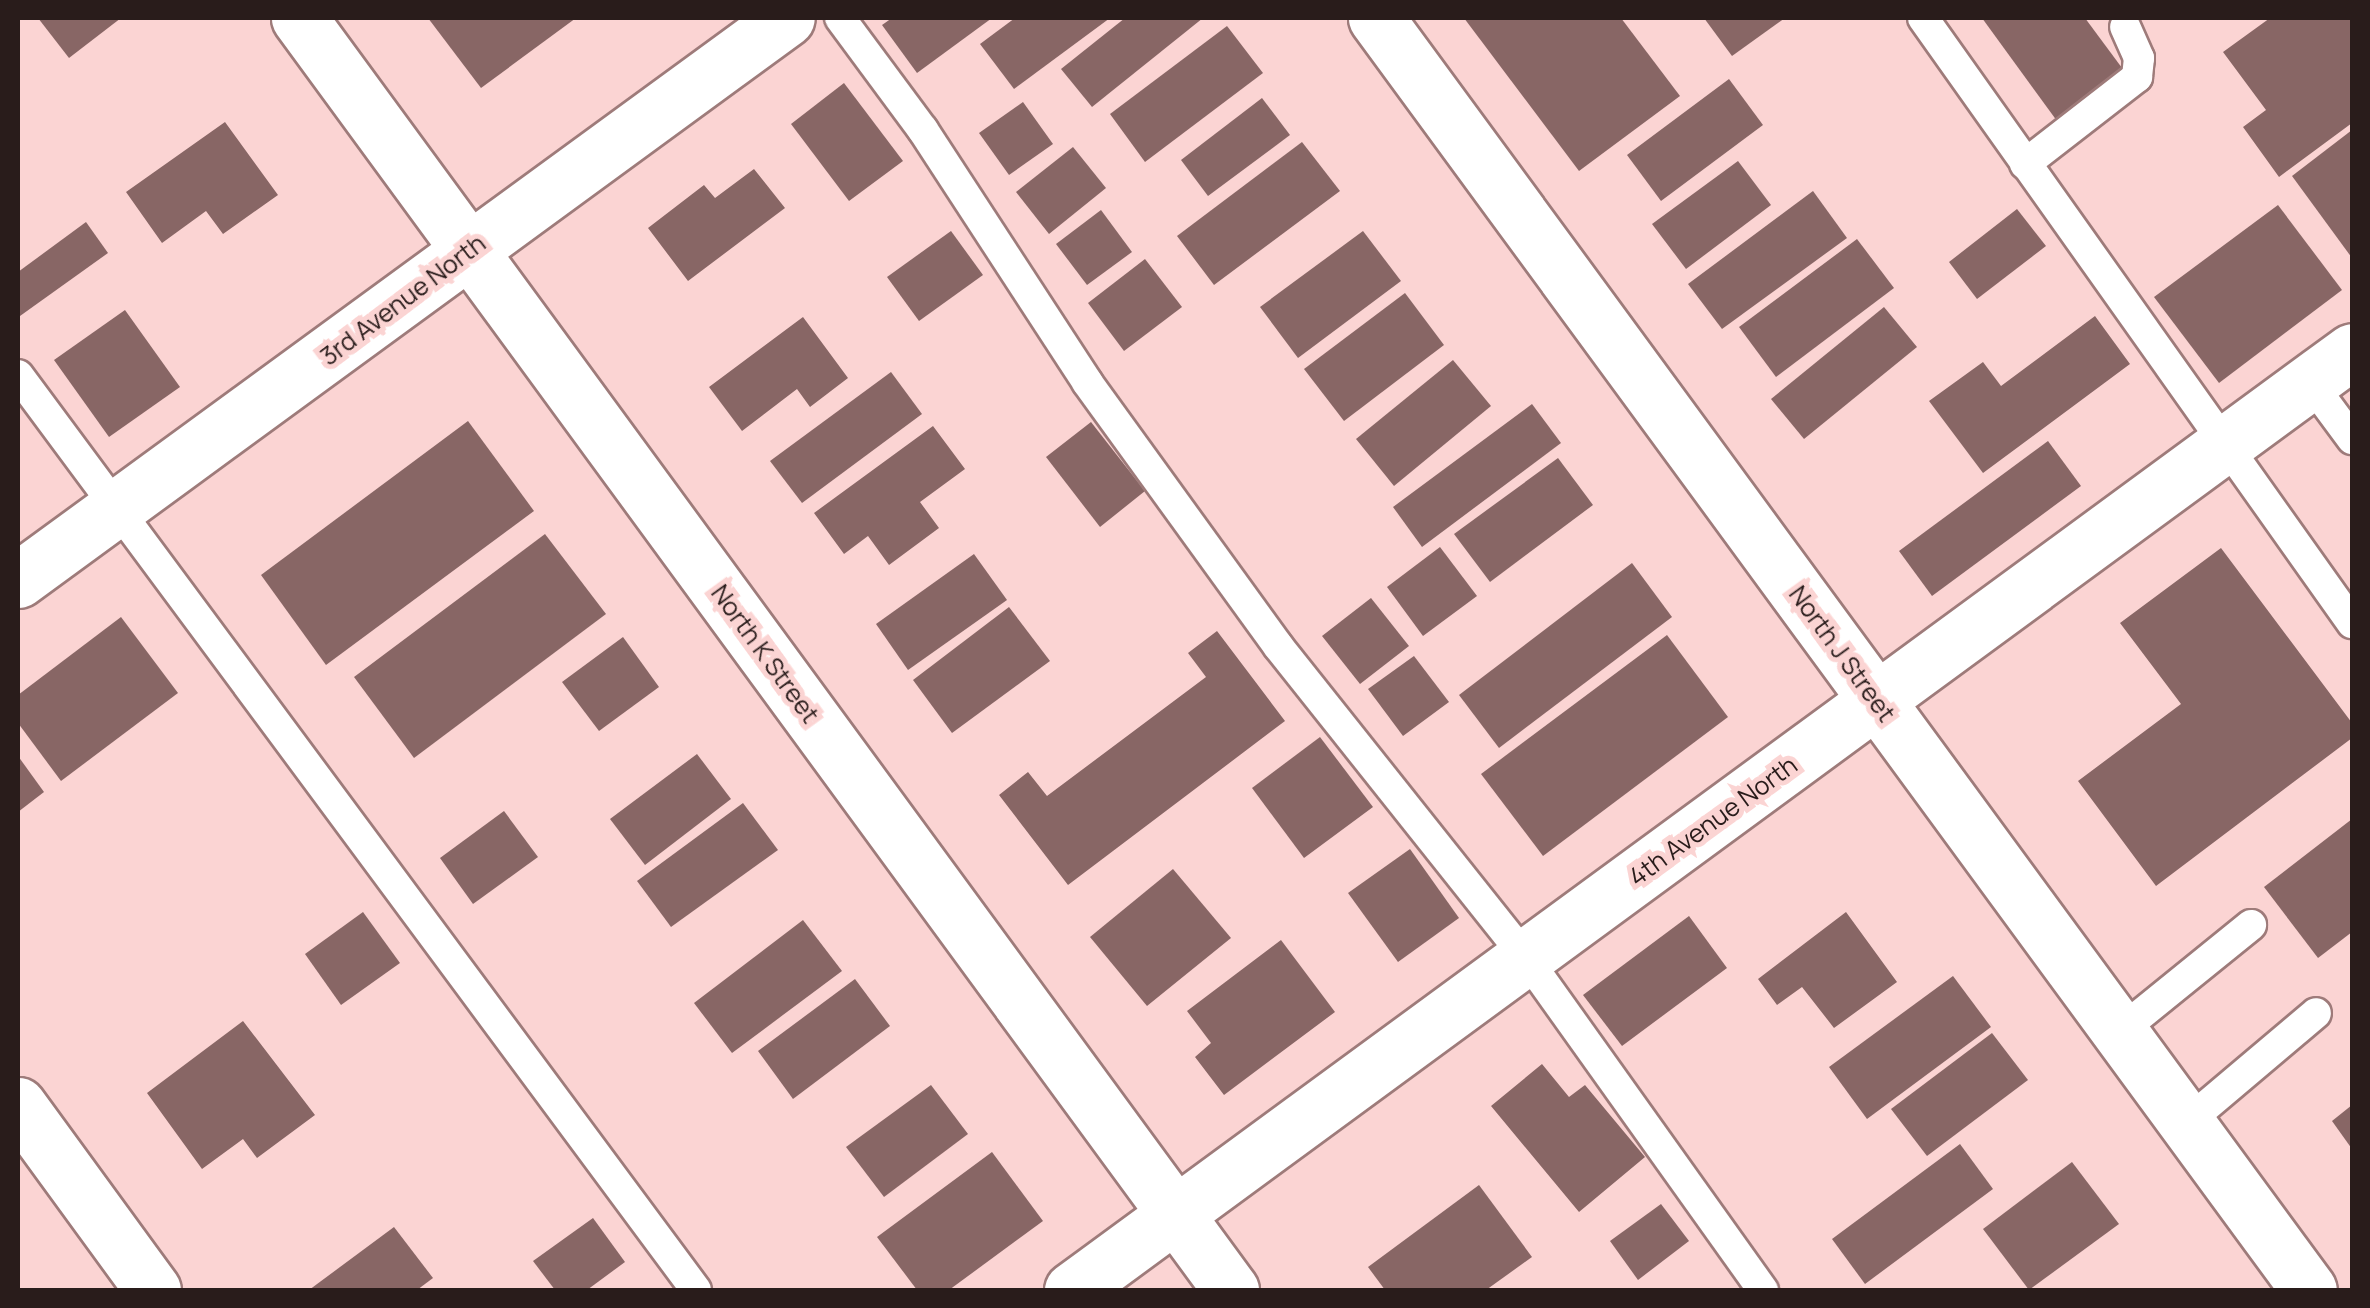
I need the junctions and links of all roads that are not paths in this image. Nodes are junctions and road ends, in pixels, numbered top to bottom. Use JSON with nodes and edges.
{"nodes":[{"id":1,"x":298,"y":18,"type":"edge"},
{"id":2,"x":787,"y":18,"type":"edge"},
{"id":3,"x":840,"y":18,"type":"edge"},
{"id":4,"x":1376,"y":18,"type":"edge"},
{"id":5,"x":1923,"y":18,"type":"edge"},
{"id":6,"x":2128,"y":21,"type":"edge"},
{"id":7,"x":2024,"y":164,"type":"junction"},
{"id":8,"x":469,"y":250,"type":"junction"},
{"id":9,"x":2331,"y":366,"type":"edge"},
{"id":10,"x":18,"y":376,"type":"edge"},
{"id":11,"x":2352,"y":438,"type":"edge"},
{"id":12,"x":2222,"y":447,"type":"junction"},
{"id":13,"x":113,"y":511,"type":"junction"},
{"id":14,"x":18,"y":580,"type":"edge"},
{"id":15,"x":2352,"y":622,"type":"edge"},
{"id":16,"x":1876,"y":701,"type":"junction"},
{"id":17,"x":2251,"y":925,"type":"dead end"},
{"id":18,"x":1526,"y":958,"type":"junction"},
{"id":19,"x":2316,"y":1012,"type":"dead end"},
{"id":20,"x":2120,"y":1032,"type":"junction"},
{"id":21,"x":18,"y":1106,"type":"edge"},
{"id":22,"x":2186,"y":1123,"type":"junction"},
{"id":23,"x":1175,"y":1215,"type":"junction"},
{"id":24,"x":153,"y":1290,"type":"edge"},
{"id":25,"x":696,"y":1290,"type":"edge"},
{"id":26,"x":1072,"y":1290,"type":"edge"},
{"id":27,"x":1231,"y":1290,"type":"edge"},
{"id":28,"x":1762,"y":1290,"type":"edge"},
{"id":29,"x":2308,"y":1290,"type":"edge"}],
"edges":[{"from":1,"to":8,"type":"street","name":"North K Street"},
{"from":2,"to":8,"type":"street","name":"3rd Avenue North"},
{"from":3,"to":18,"type":"lane"},
{"from":4,"to":16,"type":"street","name":"North J Street"},
{"from":5,"to":7,"type":"lane"},
{"from":6,"to":7,"type":"lane"},
{"from":7,"to":12,"type":"lane"},
{"from":8,"to":13,"type":"street","name":"3rd Avenue North"},
{"from":8,"to":23,"type":"street","name":"North K Street"},
{"from":9,"to":11,"type":"lane"},
{"from":9,"to":12,"type":"street","name":"4th Avenue North"},
{"from":10,"to":13,"type":"lane"},
{"from":12,"to":15,"type":"lane"},
{"from":12,"to":16,"type":"street","name":"4th Avenue North"},
{"from":13,"to":14,"type":"street","name":"3rd Avenue North"},
{"from":13,"to":25,"type":"lane"},
{"from":16,"to":18,"type":"street","name":"4th Avenue North"},
{"from":16,"to":20,"type":"street","name":"North J Street"},
{"from":17,"to":20,"type":"lane"},
{"from":18,"to":23,"type":"street","name":"4th Avenue North"},
{"from":18,"to":28,"type":"lane"},
{"from":19,"to":22,"type":"lane"},
{"from":20,"to":22,"type":"street","name":"North J Street"},
{"from":21,"to":24,"type":"street"},
{"from":22,"to":29,"type":"street","name":"North J Street"},
{"from":23,"to":26,"type":"street","name":"4th Avenue North"},
{"from":23,"to":27,"type":"street","name":"North K Street"}]}
